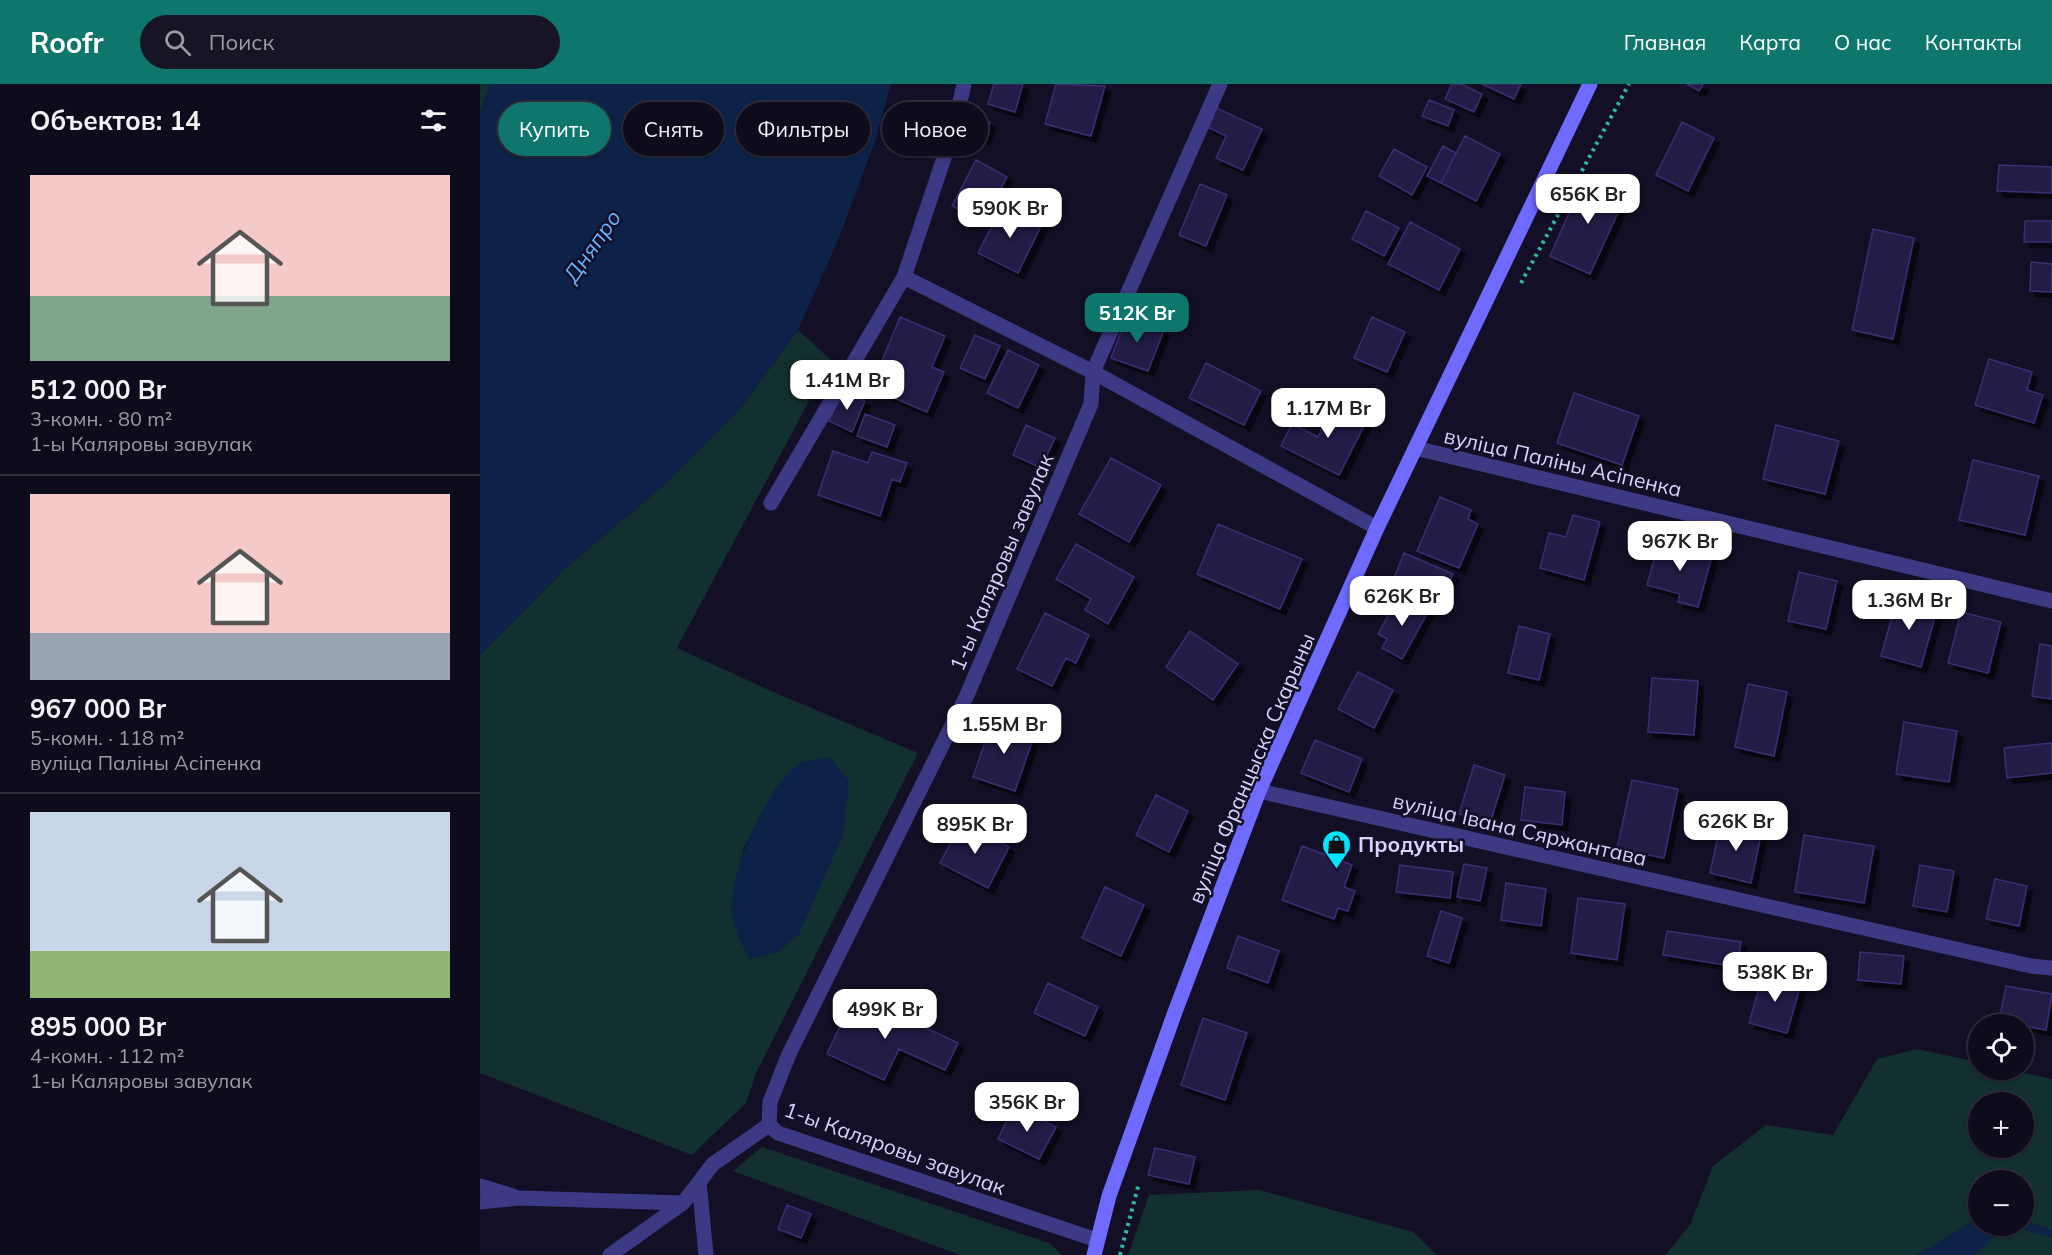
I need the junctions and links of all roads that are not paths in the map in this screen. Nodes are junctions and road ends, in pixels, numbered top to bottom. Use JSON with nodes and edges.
{"nodes":[{"id":1,"x":964,"y":84,"type":"edge"},
{"id":2,"x":1220,"y":84,"type":"edge"},
{"id":3,"x":1590,"y":84,"type":"edge"},
{"id":4,"x":904,"y":277,"type":"junction"},
{"id":5,"x":1093,"y":372,"type":"junction"},
{"id":6,"x":1415,"y":448,"type":"junction"},
{"id":7,"x":771,"y":503,"type":"dead end"},
{"id":8,"x":1377,"y":528,"type":"junction"},
{"id":9,"x":2052,"y":601,"type":"edge"},
{"id":10,"x":1260,"y":791,"type":"junction"},
{"id":11,"x":2052,"y":968,"type":"edge"},
{"id":12,"x":769,"y":1125,"type":"junction"},
{"id":13,"x":699,"y":1182,"type":"junction"},
{"id":14,"x":480,"y":1186,"type":"edge"},
{"id":15,"x":519,"y":1198,"type":"junction"},
{"id":16,"x":480,"y":1202,"type":"edge"},
{"id":17,"x":683,"y":1203,"type":"junction"},
{"id":18,"x":1095,"y":1248,"type":"edge"},
{"id":19,"x":610,"y":1255,"type":"edge"},
{"id":20,"x":706,"y":1255,"type":"edge"}],
"edges":[{"from":1,"to":4,"type":"street"},
{"from":2,"to":5,"type":"street","name":"1-ы Каляровы завулак"},
{"from":3,"to":6,"type":"main road","name":"вуліца Францыска Скарыны"},
{"from":4,"to":5,"type":"street"},
{"from":4,"to":7,"type":"street"},
{"from":5,"to":8,"type":"street"},
{"from":5,"to":12,"type":"street","name":"1-ы Каляровы завулак"},
{"from":6,"to":8,"type":"main road","name":"вуліца Францыска Скарыны"},
{"from":6,"to":9,"type":"street","name":"вуліца Паліны Асіпенка"},
{"from":8,"to":10,"type":"main road","name":"вуліца Францыска Скарыны"},
{"from":10,"to":11,"type":"street","name":"вуліца Івана Сяржантава"},
{"from":10,"to":18,"type":"main road","name":"вуліца Францыска Скарыны"},
{"from":12,"to":13,"type":"street"},
{"from":12,"to":18,"type":"street","name":"1-ы Каляровы завулак"},
{"from":13,"to":17,"type":"street"},
{"from":13,"to":20,"type":"street"},
{"from":14,"to":15,"type":"street"},
{"from":15,"to":16,"type":"street"},
{"from":15,"to":17,"type":"street"},
{"from":17,"to":19,"type":"street"}]}
